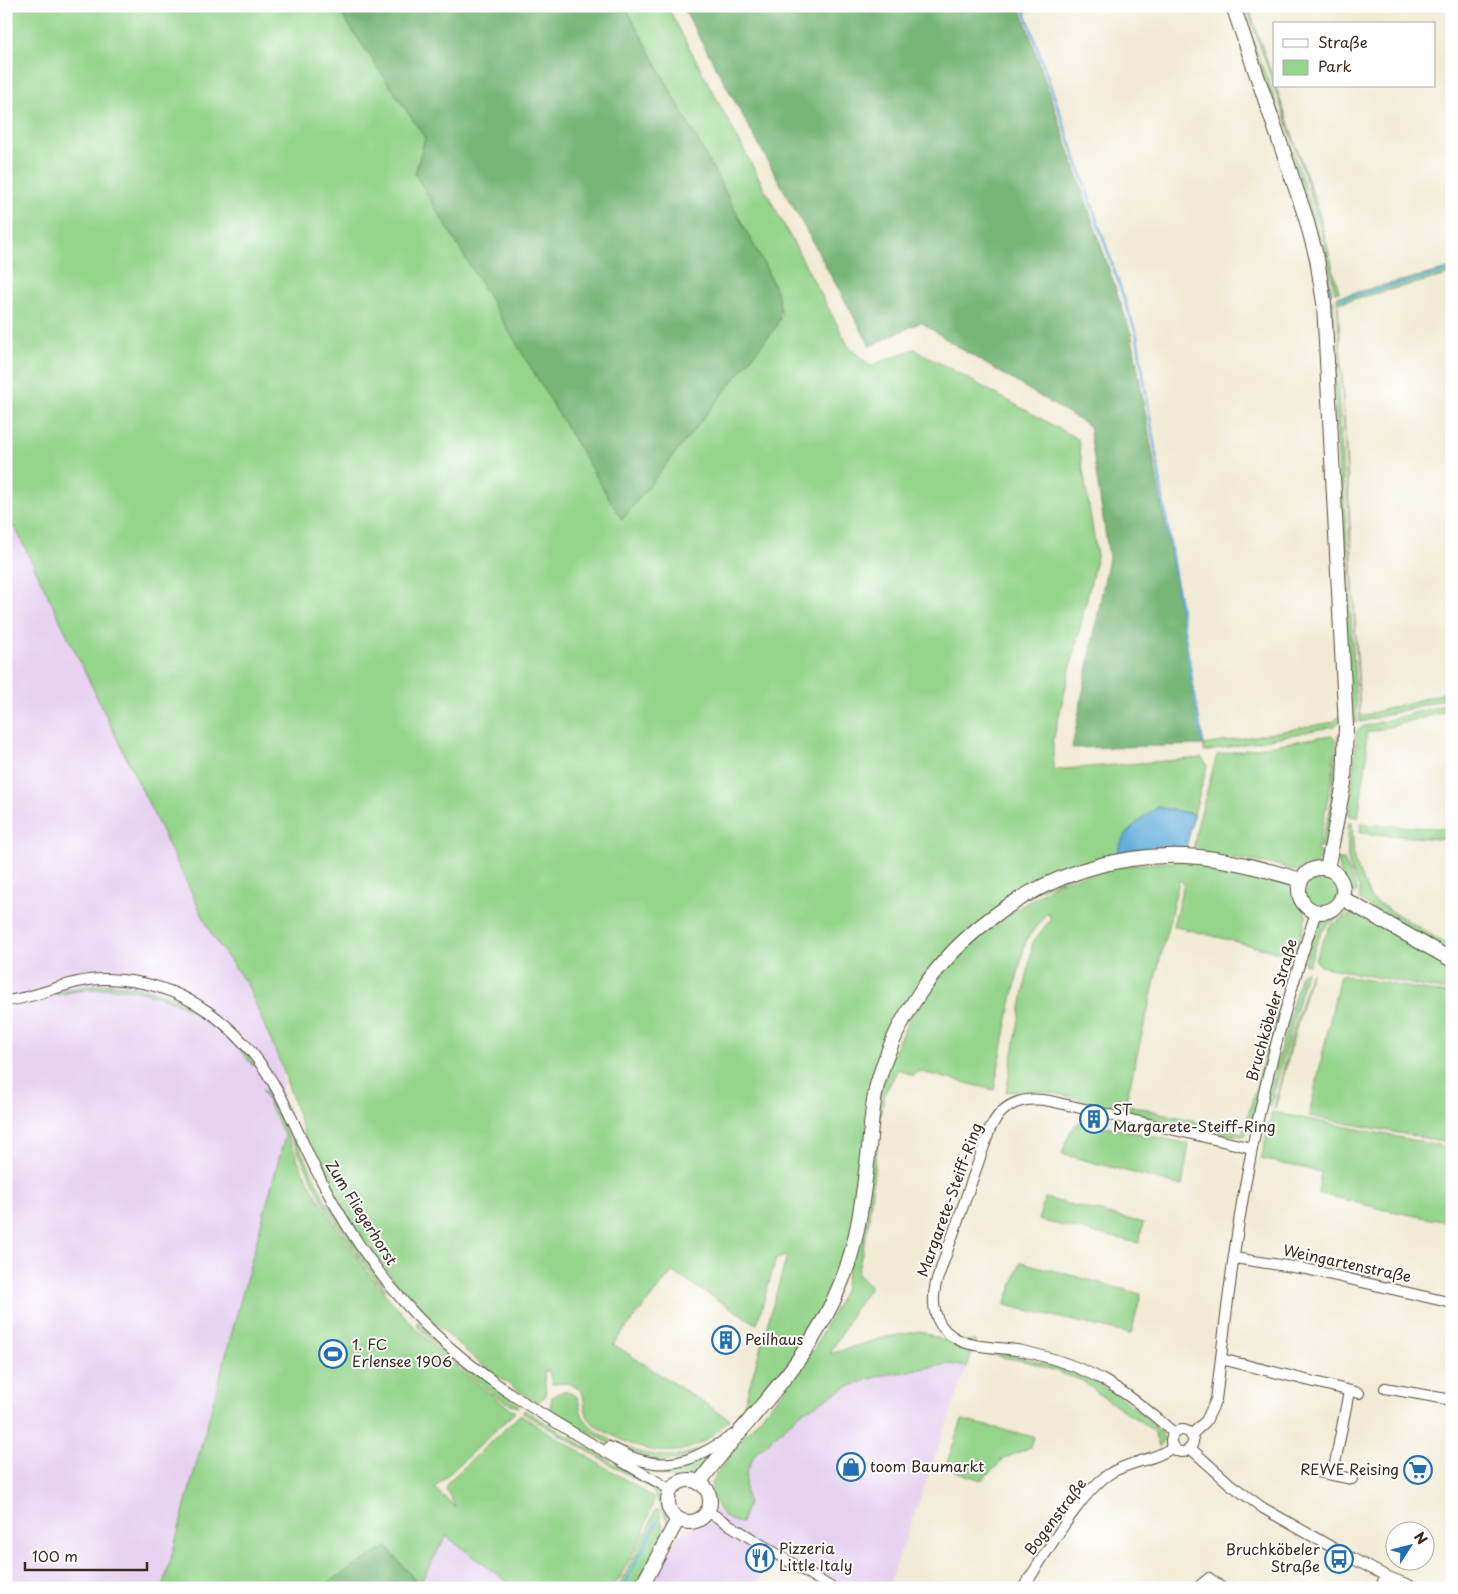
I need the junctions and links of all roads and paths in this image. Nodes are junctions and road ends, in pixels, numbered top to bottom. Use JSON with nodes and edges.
{"nodes":[{"id":1,"x":1233,"y":6,"type":"edge"},
{"id":2,"x":1328,"y":869,"type":"junction"},
{"id":3,"x":1301,"y":880,"type":"junction"},
{"id":4,"x":1342,"y":898,"type":"junction"},
{"id":5,"x":1316,"y":912,"type":"junction"},
{"id":6,"x":1452,"y":960,"type":"edge"},
{"id":7,"x":17,"y":1000,"type":"junction"},
{"id":8,"x":6,"y":1001,"type":"edge"},
{"id":9,"x":6,"y":1007,"type":"edge"},
{"id":10,"x":1252,"y":1148,"type":"junction"},
{"id":11,"x":1234,"y":1258,"type":"junction"},
{"id":12,"x":1452,"y":1303,"type":"edge"},
{"id":13,"x":1221,"y":1359,"type":"junction"},
{"id":14,"x":1385,"y":1388,"type":"dead end"},
{"id":15,"x":1349,"y":1391,"type":"junction"},
{"id":16,"x":1359,"y":1393,"type":"dead end"},
{"id":17,"x":1452,"y":1400,"type":"edge"},
{"id":18,"x":745,"y":1427,"type":"junction"},
{"id":19,"x":1174,"y":1433,"type":"junction"},
{"id":20,"x":575,"y":1434,"type":"junction"},
{"id":21,"x":1191,"y":1435,"type":"junction"},
{"id":22,"x":1173,"y":1447,"type":"junction"},
{"id":23,"x":1190,"y":1448,"type":"junction"},
{"id":24,"x":1318,"y":1472,"type":"dead end"},
{"id":25,"x":1333,"y":1474,"type":"junction"},
{"id":26,"x":1352,"y":1479,"type":"dead end"},
{"id":27,"x":699,"y":1484,"type":"junction"},
{"id":28,"x":671,"y":1490,"type":"junction"},
{"id":29,"x":707,"y":1512,"type":"junction"},
{"id":30,"x":678,"y":1519,"type":"junction"},
{"id":31,"x":1386,"y":1576,"type":"junction"},
{"id":32,"x":640,"y":1588,"type":"edge"},
{"id":33,"x":832,"y":1588,"type":"edge"},
{"id":34,"x":1023,"y":1588,"type":"edge"},
{"id":35,"x":1197,"y":1588,"type":"edge"},
{"id":36,"x":1222,"y":1588,"type":"edge"},
{"id":37,"x":1380,"y":1588,"type":"edge"},
{"id":38,"x":1416,"y":1588,"type":"edge"}],
"edges":[{"from":1,"to":2,"type":"main road"},
{"from":2,"to":3,"type":"main road"},
{"from":2,"to":4,"type":"main road"},
{"from":3,"to":5,"type":"main road"},
{"from":3,"to":18,"type":"main road"},
{"from":4,"to":5,"type":"main road"},
{"from":4,"to":6,"type":"main road"},
{"from":5,"to":10,"type":"street","name":"Bruchköbeler Straße"},
{"from":7,"to":8,"type":"street","name":"Zum Fliegerhorst"},
{"from":7,"to":9,"type":"street","name":"Zum Fliegerhorst"},
{"from":7,"to":20,"type":"street","name":"Zum Fliegerhorst"},
{"from":10,"to":11,"type":"street","name":"Bruchköbeler Straße"},
{"from":10,"to":19,"type":"street","name":"Margarete-Steiff-Ring"},
{"from":11,"to":12,"type":"street","name":"Weingartenstraße"},
{"from":11,"to":13,"type":"street","name":"Bruchköbeler Straße"},
{"from":13,"to":15,"type":"street"},
{"from":13,"to":21,"type":"street","name":"Bruchköbeler Straße"},
{"from":14,"to":17,"type":"street"},
{"from":15,"to":16,"type":"street"},
{"from":15,"to":25,"type":"street"},
{"from":18,"to":20,"type":"street"},
{"from":18,"to":27,"type":"main road"},
{"from":19,"to":21,"type":"street"},
{"from":19,"to":22,"type":"street"},
{"from":20,"to":28,"type":"street","name":"Zum Fliegerhorst"},
{"from":21,"to":23,"type":"street"},
{"from":22,"to":23,"type":"street"},
{"from":22,"to":34,"type":"street","name":"Bogenstraße"},
{"from":23,"to":31,"type":"street"},
{"from":24,"to":25,"type":"street"},
{"from":25,"to":26,"type":"street"},
{"from":27,"to":28,"type":"main road"},
{"from":27,"to":29,"type":"main road"},
{"from":28,"to":30,"type":"main road"},
{"from":29,"to":30,"type":"main road"},
{"from":29,"to":33,"type":"street"},
{"from":30,"to":32,"type":"main road"},
{"from":31,"to":37,"type":"street"},
{"from":31,"to":38,"type":"street"},
{"from":35,"to":36,"type":"street"}]}
